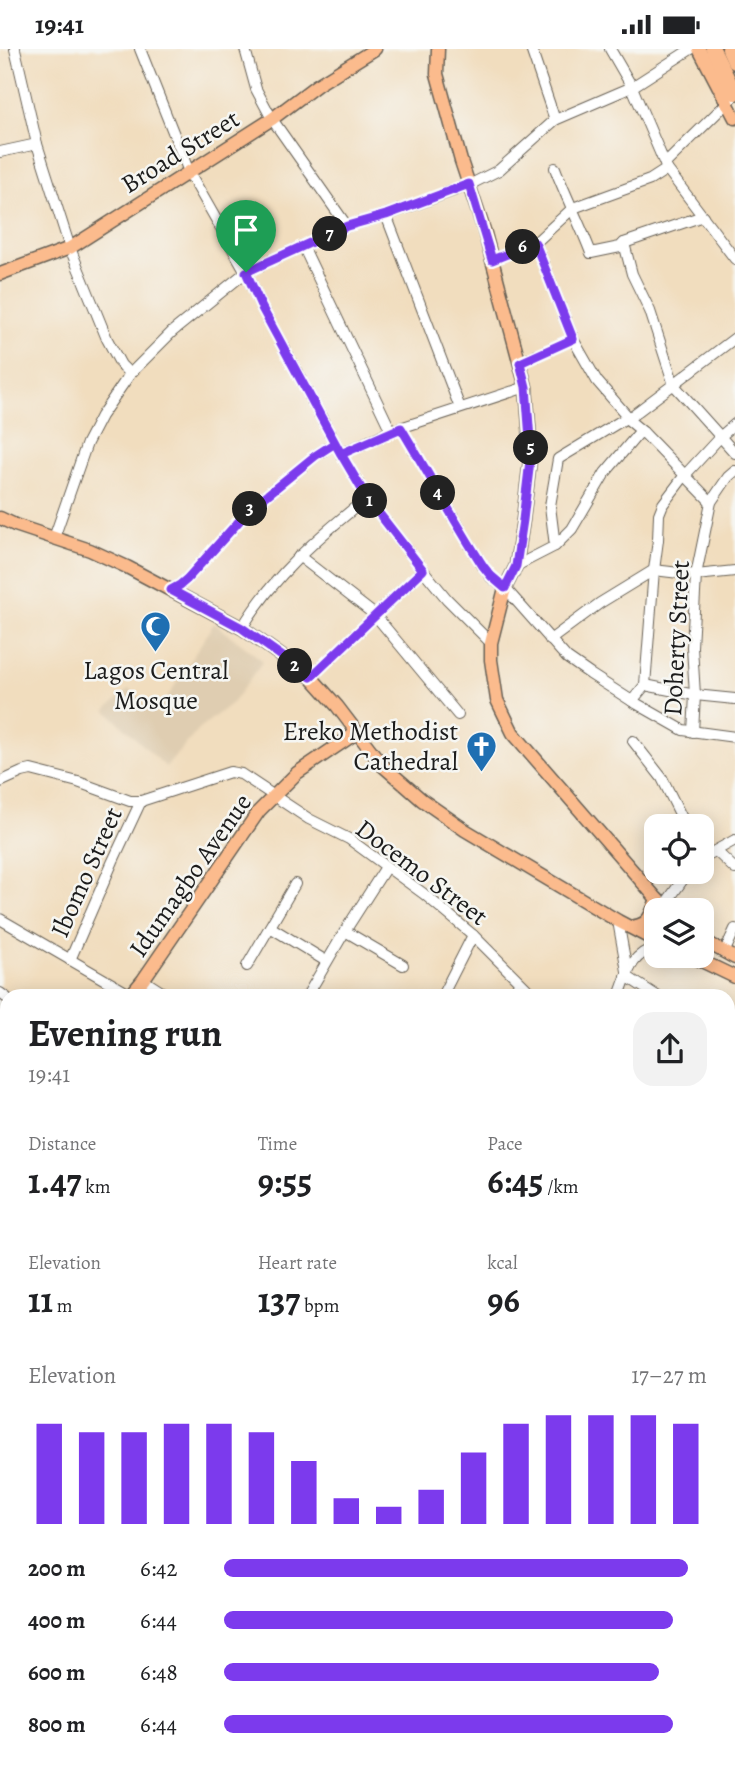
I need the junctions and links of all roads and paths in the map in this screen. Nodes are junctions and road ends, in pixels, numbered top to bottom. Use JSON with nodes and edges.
{"nodes":[{"id":1,"x":15,"y":49,"type":"edge"},
{"id":2,"x":140,"y":49,"type":"edge"},
{"id":3,"x":245,"y":49,"type":"edge"},
{"id":4,"x":375,"y":49,"type":"edge"},
{"id":5,"x":438,"y":49,"type":"edge"},
{"id":6,"x":531,"y":49,"type":"edge"},
{"id":7,"x":610,"y":49,"type":"edge"},
{"id":8,"x":691,"y":49,"type":"edge"},
{"id":9,"x":699,"y":49,"type":"edge"},
{"id":10,"x":713,"y":49,"type":"edge"},
{"id":11,"x":729,"y":49,"type":"edge"},
{"id":12,"x":735,"y":62,"type":"edge"},
{"id":13,"x":632,"y":87,"type":"junction"},
{"id":14,"x":732,"y":97,"type":"edge"},
{"id":15,"x":735,"y":118,"type":"edge"},
{"id":16,"x":272,"y":119,"type":"junction"},
{"id":17,"x":555,"y":120,"type":"junction"},
{"id":18,"x":37,"y":145,"type":"junction"},
{"id":19,"x":0,"y":152,"type":"edge"},
{"id":20,"x":666,"y":167,"type":"junction"},
{"id":21,"x":555,"y":168,"type":"dead end"},
{"id":22,"x":189,"y":172,"type":"junction"},
{"id":23,"x":469,"y":184,"type":"junction"},
{"id":24,"x":573,"y":208,"type":"junction"},
{"id":25,"x":386,"y":215,"type":"junction"},
{"id":26,"x":703,"y":216,"type":"junction"},
{"id":27,"x":347,"y":226,"type":"junction"},
{"id":28,"x":535,"y":243,"type":"junction"},
{"id":29,"x":624,"y":243,"type":"junction"},
{"id":30,"x":303,"y":246,"type":"junction"},
{"id":31,"x":71,"y":248,"type":"junction"},
{"id":32,"x":735,"y":259,"type":"edge"},
{"id":33,"x":492,"y":260,"type":"junction"},
{"id":34,"x":246,"y":272,"type":"junction"},
{"id":35,"x":0,"y":274,"type":"edge"},
{"id":36,"x":735,"y":338,"type":"edge"},
{"id":37,"x":573,"y":339,"type":"junction"},
{"id":38,"x":520,"y":363,"type":"junction"},
{"id":39,"x":130,"y":374,"type":"junction"},
{"id":40,"x":674,"y":385,"type":"junction"},
{"id":41,"x":526,"y":387,"type":"junction"},
{"id":42,"x":460,"y":408,"type":"junction"},
{"id":43,"x":627,"y":418,"type":"junction"},
{"id":44,"x":735,"y":424,"type":"edge"},
{"id":45,"x":396,"y":429,"type":"junction"},
{"id":46,"x":643,"y":432,"type":"junction"},
{"id":47,"x":721,"y":436,"type":"junction"},
{"id":48,"x":335,"y":443,"type":"junction"},
{"id":49,"x":735,"y":453,"type":"edge"},
{"id":50,"x":341,"y":454,"type":"junction"},
{"id":51,"x":735,"y":471,"type":"edge"},
{"id":52,"x":685,"y":475,"type":"junction"},
{"id":53,"x":367,"y":498,"type":"junction"},
{"id":54,"x":711,"y":502,"type":"junction"},
{"id":55,"x":0,"y":518,"type":"edge"},
{"id":56,"x":54,"y":538,"type":"junction"},
{"id":57,"x":555,"y":546,"type":"junction"},
{"id":58,"x":299,"y":555,"type":"junction"},
{"id":59,"x":516,"y":566,"type":"junction"},
{"id":60,"x":423,"y":570,"type":"junction"},
{"id":61,"x":654,"y":570,"type":"junction"},
{"id":62,"x":735,"y":571,"type":"edge"},
{"id":63,"x":696,"y":575,"type":"junction"},
{"id":64,"x":505,"y":588,"type":"junction"},
{"id":65,"x":171,"y":590,"type":"junction"},
{"id":66,"x":375,"y":615,"type":"junction"},
{"id":67,"x":242,"y":628,"type":"junction"},
{"id":68,"x":550,"y":640,"type":"junction"},
{"id":69,"x":491,"y":643,"type":"junction"},
{"id":70,"x":311,"y":677,"type":"junction"},
{"id":71,"x":645,"y":685,"type":"junction"},
{"id":72,"x":695,"y":695,"type":"junction"},
{"id":73,"x":735,"y":699,"type":"edge"},
{"id":74,"x":632,"y":701,"type":"junction"},
{"id":75,"x":457,"y":715,"type":"dead end"},
{"id":76,"x":693,"y":732,"type":"junction"},
{"id":77,"x":356,"y":733,"type":"junction"},
{"id":78,"x":735,"y":737,"type":"edge"},
{"id":79,"x":633,"y":741,"type":"dead end"},
{"id":80,"x":0,"y":782,"type":"edge"},
{"id":81,"x":274,"y":796,"type":"junction"},
{"id":82,"x":141,"y":801,"type":"junction"},
{"id":83,"x":680,"y":814,"type":"edge"},
{"id":84,"x":735,"y":840,"type":"edge"},
{"id":85,"x":716,"y":851,"type":"joint"},
{"id":86,"x":387,"y":867,"type":"junction"},
{"id":87,"x":735,"y":869,"type":"edge"},
{"id":88,"x":295,"y":884,"type":"dead end"},
{"id":89,"x":680,"y":884,"type":"edge"},
{"id":90,"x":658,"y":898,"type":"edge"},
{"id":91,"x":669,"y":898,"type":"edge"},
{"id":92,"x":0,"y":919,"type":"edge"},
{"id":93,"x":644,"y":923,"type":"edge"},
{"id":94,"x":624,"y":924,"type":"junction"},
{"id":95,"x":270,"y":927,"type":"junction"},
{"id":96,"x":735,"y":929,"type":"edge"},
{"id":97,"x":345,"y":931,"type":"junction"},
{"id":98,"x":473,"y":935,"type":"junction"},
{"id":99,"x":644,"y":935,"type":"edge"},
{"id":100,"x":714,"y":945,"type":"edge"},
{"id":101,"x":644,"y":953,"type":"edge"},
{"id":102,"x":729,"y":955,"type":"edge"},
{"id":103,"x":70,"y":960,"type":"junction"},
{"id":104,"x":326,"y":961,"type":"junction"},
{"id":105,"x":403,"y":965,"type":"dead end"},
{"id":106,"x":247,"y":966,"type":"dead end"},
{"id":107,"x":714,"y":967,"type":"edge"},
{"id":108,"x":626,"y":974,"type":"junction"},
{"id":109,"x":730,"y":975,"type":"edge"},
{"id":110,"x":143,"y":980,"type":"junction"},
{"id":111,"x":519,"y":983,"type":"junction"},
{"id":112,"x":121,"y":989,"type":"edge"},
{"id":113,"x":136,"y":989,"type":"edge"},
{"id":114,"x":157,"y":989,"type":"edge"},
{"id":115,"x":311,"y":989,"type":"edge"},
{"id":116,"x":446,"y":989,"type":"edge"},
{"id":117,"x":516,"y":989,"type":"edge"},
{"id":118,"x":526,"y":989,"type":"edge"},
{"id":119,"x":621,"y":989,"type":"edge"},
{"id":120,"x":647,"y":989,"type":"edge"}],
"edges":[{"from":1,"to":18,"type":"street"},
{"from":2,"to":22,"type":"street"},
{"from":3,"to":16,"type":"street"},
{"from":4,"to":16,"type":"main road","name":"Broad Street"},
{"from":5,"to":23,"type":"main road"},
{"from":6,"to":17,"type":"street"},
{"from":7,"to":13,"type":"street"},
{"from":8,"to":13,"type":"street"},
{"from":9,"to":14,"type":"main road"},
{"from":10,"to":14,"type":"highway"},
{"from":11,"to":12,"type":"highway"},
{"from":13,"to":17,"type":"street"},
{"from":13,"to":20,"type":"street"},
{"from":14,"to":15,"type":"main road"},
{"from":14,"to":20,"type":"street"},
{"from":16,"to":22,"type":"main road","name":"Broad Street"},
{"from":16,"to":27,"type":"street"},
{"from":17,"to":23,"type":"street"},
{"from":18,"to":19,"type":"street"},
{"from":18,"to":31,"type":"street"},
{"from":20,"to":24,"type":"street"},
{"from":20,"to":26,"type":"street"},
{"from":21,"to":24,"type":"street"},
{"from":22,"to":31,"type":"main road","name":"Broad Street"},
{"from":22,"to":34,"type":"street"},
{"from":23,"to":25,"type":"street"},
{"from":23,"to":33,"type":"main road"},
{"from":24,"to":28,"type":"street"},
{"from":24,"to":29,"type":"street"},
{"from":25,"to":27,"type":"street"},
{"from":25,"to":42,"type":"street"},
{"from":26,"to":29,"type":"street"},
{"from":26,"to":32,"type":"street"},
{"from":27,"to":30,"type":"street"},
{"from":28,"to":33,"type":"street"},
{"from":28,"to":37,"type":"street"},
{"from":29,"to":40,"type":"street"},
{"from":30,"to":34,"type":"street"},
{"from":30,"to":45,"type":"street"},
{"from":31,"to":35,"type":"main road","name":"Broad Street"},
{"from":31,"to":39,"type":"street"},
{"from":33,"to":38,"type":"main road"},
{"from":34,"to":39,"type":"street"},
{"from":34,"to":48,"type":"street"},
{"from":36,"to":40,"type":"street"},
{"from":37,"to":38,"type":"street"},
{"from":37,"to":43,"type":"street"},
{"from":38,"to":41,"type":"main road"},
{"from":39,"to":56,"type":"street"},
{"from":40,"to":43,"type":"street"},
{"from":40,"to":47,"type":"street"},
{"from":41,"to":42,"type":"street"},
{"from":41,"to":59,"type":"main road"},
{"from":42,"to":45,"type":"street"},
{"from":43,"to":46,"type":"street"},
{"from":43,"to":57,"type":"street"},
{"from":44,"to":47,"type":"street"},
{"from":45,"to":50,"type":"street"},
{"from":45,"to":64,"type":"street"},
{"from":46,"to":52,"type":"street"},
{"from":46,"to":57,"type":"street"},
{"from":47,"to":49,"type":"street"},
{"from":47,"to":52,"type":"street"},
{"from":48,"to":50,"type":"street"},
{"from":48,"to":65,"type":"street"},
{"from":50,"to":53,"type":"street"},
{"from":51,"to":54,"type":"street","name":"Doherty Street"},
{"from":52,"to":54,"type":"street"},
{"from":52,"to":61,"type":"street"},
{"from":53,"to":58,"type":"street"},
{"from":53,"to":60,"type":"street"},
{"from":54,"to":63,"type":"street","name":"Doherty Street"},
{"from":55,"to":56,"type":"main road"},
{"from":56,"to":65,"type":"main road"},
{"from":57,"to":59,"type":"street"},
{"from":58,"to":66,"type":"street"},
{"from":58,"to":67,"type":"street"},
{"from":59,"to":64,"type":"main road"},
{"from":60,"to":66,"type":"street"},
{"from":60,"to":69,"type":"street"},
{"from":61,"to":63,"type":"street"},
{"from":61,"to":68,"type":"street"},
{"from":61,"to":71,"type":"street"},
{"from":62,"to":63,"type":"street"},
{"from":63,"to":72,"type":"street","name":"Doherty Street"},
{"from":64,"to":68,"type":"street"},
{"from":64,"to":69,"type":"main road"},
{"from":65,"to":67,"type":"main road"},
{"from":66,"to":70,"type":"street"},
{"from":66,"to":75,"type":"street"},
{"from":67,"to":70,"type":"main road"},
{"from":68,"to":74,"type":"street"},
{"from":69,"to":90,"type":"main road"},
{"from":70,"to":77,"type":"main road"},
{"from":71,"to":72,"type":"street"},
{"from":71,"to":74,"type":"street"},
{"from":72,"to":73,"type":"street"},
{"from":72,"to":76,"type":"street","name":"Doherty Street"},
{"from":74,"to":76,"type":"street"},
{"from":76,"to":78,"type":"street"},
{"from":77,"to":81,"type":"main road","name":"Idumagbo Avenue"},
{"from":77,"to":94,"type":"main road"},
{"from":79,"to":83,"type":"street"},
{"from":80,"to":82,"type":"street"},
{"from":81,"to":82,"type":"street","name":"Docemo Street"},
{"from":81,"to":86,"type":"street","name":"Docemo Street"},
{"from":81,"to":110,"type":"main road","name":"Idumagbo Avenue"},
{"from":82,"to":103,"type":"street","name":"Ibomo Street"},
{"from":84,"to":85,"type":"street"},
{"from":85,"to":87,"type":"street"},
{"from":86,"to":97,"type":"street"},
{"from":86,"to":98,"type":"street","name":"Docemo Street"},
{"from":88,"to":95,"type":"street"},
{"from":89,"to":91,"type":"street"},
{"from":92,"to":103,"type":"street"},
{"from":93,"to":94,"type":"main road"},
{"from":94,"to":99,"type":"main road"},
{"from":94,"to":108,"type":"street"},
{"from":95,"to":104,"type":"street"},
{"from":95,"to":106,"type":"street"},
{"from":96,"to":102,"type":"street"},
{"from":97,"to":104,"type":"street"},
{"from":97,"to":105,"type":"street"},
{"from":98,"to":111,"type":"street","name":"Docemo Street"},
{"from":98,"to":116,"type":"street"},
{"from":100,"to":102,"type":"main road"},
{"from":101,"to":108,"type":"street"},
{"from":103,"to":112,"type":"street"},
{"from":104,"to":115,"type":"street"},
{"from":107,"to":109,"type":"main road"},
{"from":108,"to":119,"type":"street"},
{"from":108,"to":120,"type":"street"},
{"from":110,"to":113,"type":"main road","name":"Idumagbo Avenue"},
{"from":110,"to":114,"type":"street"},
{"from":111,"to":117,"type":"street"},
{"from":111,"to":118,"type":"street","name":"Docemo Street"}]}
